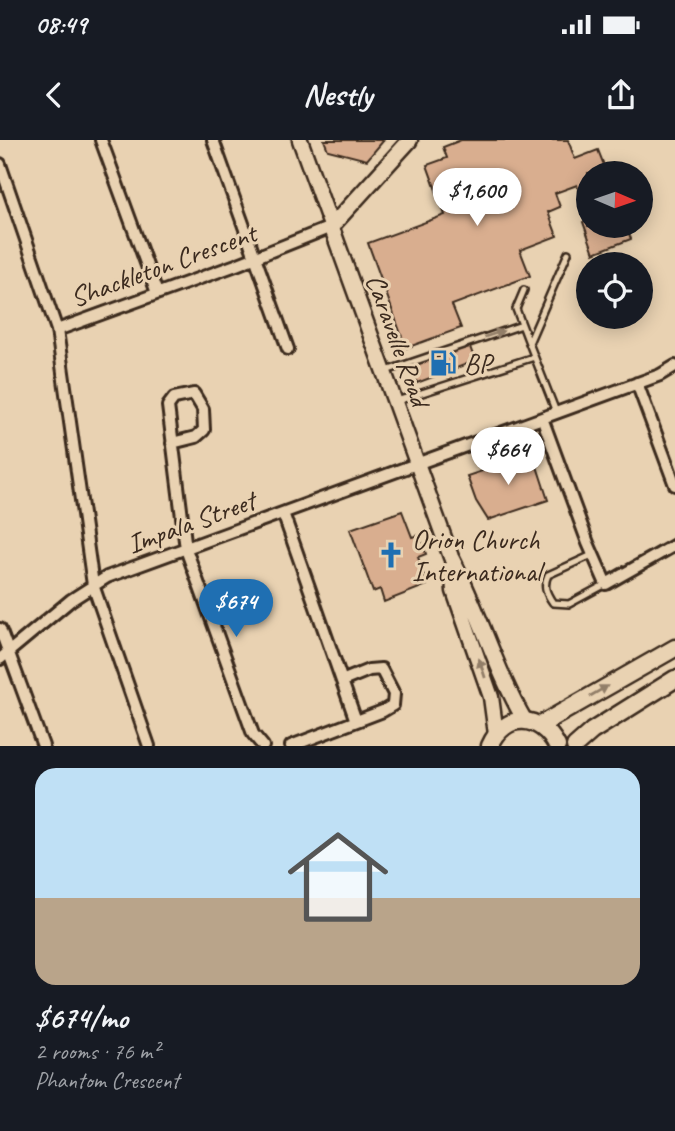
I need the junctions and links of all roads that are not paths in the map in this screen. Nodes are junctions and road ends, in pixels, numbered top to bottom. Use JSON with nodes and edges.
{"nodes":[{"id":1,"x":101,"y":140,"type":"edge"},
{"id":2,"x":213,"y":140,"type":"edge"},
{"id":3,"x":300,"y":140,"type":"edge"},
{"id":4,"x":410,"y":140,"type":"edge"},
{"id":5,"x":0,"y":164,"type":"edge"},
{"id":6,"x":331,"y":227,"type":"junction"},
{"id":7,"x":568,"y":253,"type":"dead end"},
{"id":8,"x":255,"y":257,"type":"junction"},
{"id":9,"x":524,"y":290,"type":"dead end"},
{"id":10,"x":157,"y":293,"type":"junction"},
{"id":11,"x":522,"y":325,"type":"junction"},
{"id":12,"x":57,"y":330,"type":"junction"},
{"id":13,"x":529,"y":343,"type":"junction"},
{"id":14,"x":288,"y":349,"type":"dead end"},
{"id":15,"x":534,"y":357,"type":"junction"},
{"id":16,"x":675,"y":366,"type":"edge"},
{"id":17,"x":383,"y":372,"type":"junction"},
{"id":18,"x":636,"y":383,"type":"junction"},
{"id":19,"x":394,"y":402,"type":"junction"},
{"id":20,"x":556,"y":413,"type":"junction"},
{"id":21,"x":542,"y":418,"type":"junction"},
{"id":22,"x":172,"y":443,"type":"junction"},
{"id":23,"x":417,"y":464,"type":"junction"},
{"id":24,"x":675,"y":485,"type":"edge"},
{"id":25,"x":283,"y":513,"type":"junction"},
{"id":26,"x":675,"y":545,"type":"edge"},
{"id":27,"x":186,"y":549,"type":"junction"},
{"id":28,"x":592,"y":555,"type":"junction"},
{"id":29,"x":451,"y":557,"type":"junction"},
{"id":30,"x":606,"y":584,"type":"junction"},
{"id":31,"x":93,"y":585,"type":"junction"},
{"id":32,"x":0,"y":629,"type":"edge"},
{"id":33,"x":675,"y":648,"type":"edge"},
{"id":34,"x":4,"y":655,"type":"edge"},
{"id":35,"x":675,"y":679,"type":"edge"},
{"id":36,"x":342,"y":681,"type":"junction"},
{"id":37,"x":356,"y":721,"type":"junction"},
{"id":38,"x":532,"y":723,"type":"junction"},
{"id":39,"x":493,"y":740,"type":"edge"},
{"id":40,"x":43,"y":746,"type":"edge"},
{"id":41,"x":149,"y":746,"type":"edge"},
{"id":42,"x":263,"y":746,"type":"edge"},
{"id":43,"x":291,"y":746,"type":"edge"},
{"id":44,"x":557,"y":746,"type":"edge"},
{"id":45,"x":575,"y":746,"type":"edge"}],
"edges":[{"from":1,"to":10,"type":"street"},
{"from":2,"to":8,"type":"street"},
{"from":3,"to":6,"type":"street","name":"Caravelle Road"},
{"from":4,"to":6,"type":"street"},
{"from":5,"to":12,"type":"street"},
{"from":6,"to":8,"type":"street","name":"Shackleton Crescent"},
{"from":6,"to":17,"type":"street","name":"Caravelle Road"},
{"from":7,"to":13,"type":"lane"},
{"from":8,"to":10,"type":"street","name":"Shackleton Crescent"},
{"from":8,"to":14,"type":"street"},
{"from":9,"to":11,"type":"lane"},
{"from":10,"to":12,"type":"street","name":"Shackleton Crescent"},
{"from":11,"to":13,"type":"lane"},
{"from":17,"to":11,"type":"lane","one_way":true},
{"from":12,"to":31,"type":"street","name":"Shackleton Crescent"},
{"from":13,"to":15,"type":"lane"},
{"from":15,"to":19,"type":"lane"},
{"from":15,"to":20,"type":"lane"},
{"from":16,"to":18,"type":"street","name":"Impala Street"},
{"from":17,"to":19,"type":"street","name":"Caravelle Road"},
{"from":18,"to":20,"type":"street","name":"Impala Street"},
{"from":18,"to":24,"type":"street"},
{"from":19,"to":23,"type":"street","name":"Caravelle Road"},
{"from":20,"to":21,"type":"street","name":"Impala Street"},
{"from":21,"to":23,"type":"street","name":"Impala Street"},
{"from":21,"to":28,"type":"street"},
{"from":22,"to":22,"type":"street"},
{"from":22,"to":27,"type":"street"},
{"from":23,"to":25,"type":"street","name":"Impala Street"},
{"from":23,"to":29,"type":"street","name":"Caravelle Road"},
{"from":25,"to":27,"type":"street","name":"Impala Street"},
{"from":25,"to":36,"type":"street"},
{"from":26,"to":30,"type":"street"},
{"from":27,"to":31,"type":"street","name":"Impala Street"},
{"from":27,"to":42,"type":"street"},
{"from":28,"to":30,"type":"street"},
{"from":28,"to":30,"type":"lane"},
{"from":29,"to":38,"type":"street","name":"Caravelle Road"},
{"from":39,"to":29,"type":"street","name":"Caravelle Road","one_way":true},
{"from":31,"to":34,"type":"street","name":"Impala Street"},
{"from":31,"to":41,"type":"street","name":"Shackleton Crescent"},
{"from":32,"to":34,"type":"street"},
{"from":38,"to":33,"type":"main road","one_way":true},
{"from":34,"to":40,"type":"street"},
{"from":35,"to":45,"type":"main road"},
{"from":36,"to":37,"type":"street"},
{"from":36,"to":37,"type":"street"},
{"from":37,"to":43,"type":"street"},
{"from":38,"to":39,"type":"main road"},
{"from":38,"to":44,"type":"main road"}]}
